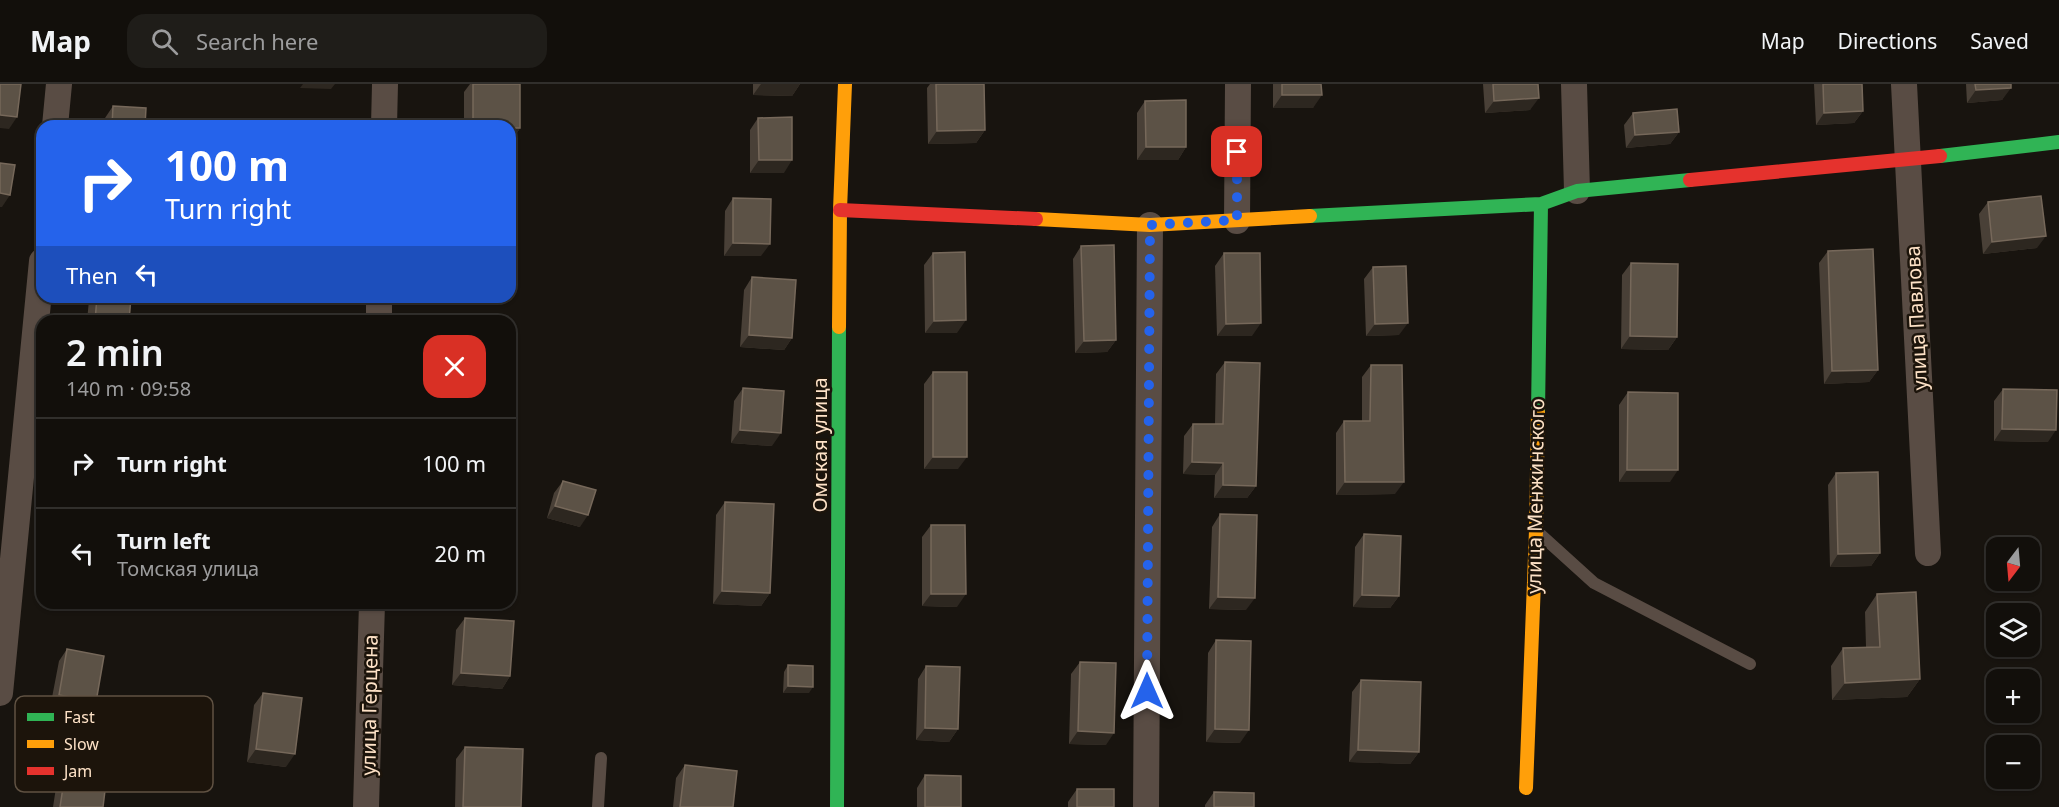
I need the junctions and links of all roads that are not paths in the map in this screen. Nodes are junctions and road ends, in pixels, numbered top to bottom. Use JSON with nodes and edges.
{"nodes":[{"id":1,"x":59,"y":84,"type":"edge"},
{"id":2,"x":385,"y":84,"type":"edge"},
{"id":3,"x":845,"y":84,"type":"edge"},
{"id":4,"x":1238,"y":84,"type":"edge"},
{"id":5,"x":1574,"y":84,"type":"edge"},
{"id":6,"x":1904,"y":84,"type":"edge"},
{"id":7,"x":56,"y":120,"type":"edge"},
{"id":8,"x":384,"y":120,"type":"edge"},
{"id":9,"x":2059,"y":142,"type":"edge"},
{"id":10,"x":1908,"y":160,"type":"junction"},
{"id":11,"x":1577,"y":191,"type":"junction"},
{"id":12,"x":1541,"y":204,"type":"junction"},
{"id":13,"x":840,"y":210,"type":"junction"},
{"id":14,"x":1237,"y":220,"type":"junction"},
{"id":15,"x":1150,"y":225,"type":"junction"},
{"id":16,"x":36,"y":323,"type":"edge"},
{"id":17,"x":1536,"y":530,"type":"junction"},
{"id":18,"x":1928,"y":553,"type":"dead end"},
{"id":19,"x":372,"y":609,"type":"edge"},
{"id":20,"x":1750,"y":664,"type":"dead end"},
{"id":21,"x":0,"y":693,"type":"edge"},
{"id":22,"x":601,"y":758,"type":"dead end"},
{"id":23,"x":1526,"y":788,"type":"dead end"},
{"id":24,"x":366,"y":807,"type":"edge"},
{"id":25,"x":598,"y":807,"type":"edge"},
{"id":26,"x":837,"y":807,"type":"edge"},
{"id":27,"x":1146,"y":807,"type":"edge"}],
"edges":[{"from":1,"to":7,"type":"street"},
{"from":2,"to":8,"type":"street"},
{"from":3,"to":13,"type":"street","name":"Омская улица"},
{"from":4,"to":14,"type":"street"},
{"from":5,"to":11,"type":"street"},
{"from":6,"to":10,"type":"street","name":"улица Павлова"},
{"from":9,"to":10,"type":"street"},
{"from":10,"to":11,"type":"street"},
{"from":10,"to":18,"type":"street","name":"улица Павлова"},
{"from":11,"to":12,"type":"street"},
{"from":12,"to":14,"type":"street"},
{"from":12,"to":17,"type":"street","name":"улица Менжинского"},
{"from":13,"to":15,"type":"street"},
{"from":13,"to":26,"type":"street","name":"Омская улица"},
{"from":14,"to":15,"type":"street"},
{"from":15,"to":27,"type":"street"},
{"from":16,"to":21,"type":"street"},
{"from":17,"to":20,"type":"lane"},
{"from":17,"to":23,"type":"street","name":"улица Менжинского"},
{"from":19,"to":24,"type":"street","name":"улица Герцена"},
{"from":22,"to":25,"type":"lane"}]}
